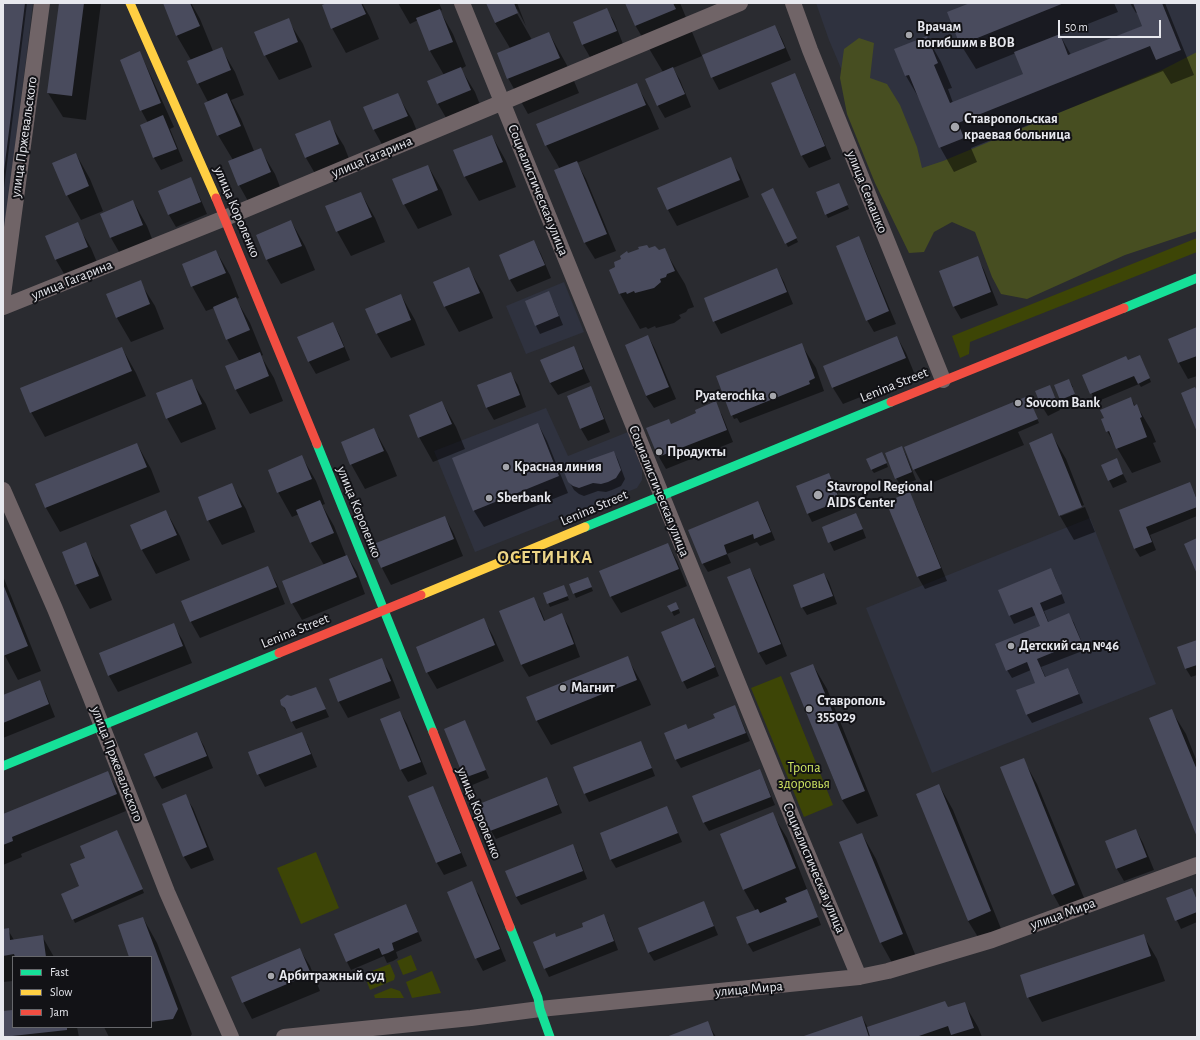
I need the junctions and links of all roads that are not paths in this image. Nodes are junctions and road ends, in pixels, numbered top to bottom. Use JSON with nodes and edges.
{"nodes":[{"id":1,"x":42,"y":3,"type":"edge"},
{"id":2,"x":130,"y":3,"type":"edge"},
{"id":3,"x":462,"y":3,"type":"edge"},
{"id":4,"x":740,"y":3,"type":"edge"},
{"id":5,"x":793,"y":3,"type":"edge"},
{"id":6,"x":503,"y":103,"type":"junction"},
{"id":7,"x":225,"y":218,"type":"junction"},
{"id":8,"x":1197,"y":278,"type":"edge"},
{"id":9,"x":3,"y":295,"type":"edge"},
{"id":10,"x":3,"y":307,"type":"edge"},
{"id":11,"x":943,"y":380,"type":"junction"},
{"id":12,"x":3,"y":490,"type":"edge"},
{"id":13,"x":661,"y":495,"type":"junction"},
{"id":14,"x":384,"y":610,"type":"junction"},
{"id":15,"x":101,"y":725,"type":"junction"},
{"id":16,"x":3,"y":766,"type":"edge"},
{"id":17,"x":1197,"y":865,"type":"edge"},
{"id":18,"x":858,"y":977,"type":"junction"},
{"id":19,"x":540,"y":1009,"type":"junction"},
{"id":20,"x":231,"y":1037,"type":"edge"},
{"id":21,"x":284,"y":1037,"type":"edge"},
{"id":22,"x":550,"y":1037,"type":"edge"}],
"edges":[{"from":1,"to":9,"type":"street","name":"улица Пржевальского"},
{"from":2,"to":7,"type":"main road","name":"улица Короленко"},
{"from":3,"to":6,"type":"street","name":"Социалистическая улица"},
{"from":4,"to":6,"type":"street","name":"улица Гагарина"},
{"from":5,"to":11,"type":"street","name":"улица Семашко"},
{"from":6,"to":7,"type":"street","name":"улица Гагарина"},
{"from":6,"to":13,"type":"street","name":"Социалистическая улица"},
{"from":7,"to":10,"type":"street","name":"улица Гагарина"},
{"from":7,"to":14,"type":"main road","name":"улица Короленко"},
{"from":8,"to":11,"type":"main road","name":"Lenina Street"},
{"from":11,"to":13,"type":"main road","name":"Lenina Street"},
{"from":12,"to":15,"type":"street","name":"улица Пржевальского"},
{"from":13,"to":14,"type":"main road","name":"Lenina Street"},
{"from":13,"to":18,"type":"street","name":"Социалистическая улица"},
{"from":14,"to":15,"type":"main road","name":"Lenina Street"},
{"from":14,"to":19,"type":"main road","name":"улица Короленко"},
{"from":15,"to":16,"type":"main road","name":"Lenina Street"},
{"from":15,"to":20,"type":"street","name":"улица Пржевальского"},
{"from":17,"to":18,"type":"street","name":"улица Мира"},
{"from":18,"to":19,"type":"street","name":"улица Мира"},
{"from":19,"to":21,"type":"street","name":"улица Мира"},
{"from":19,"to":22,"type":"main road","name":"улица Короленко"}]}
